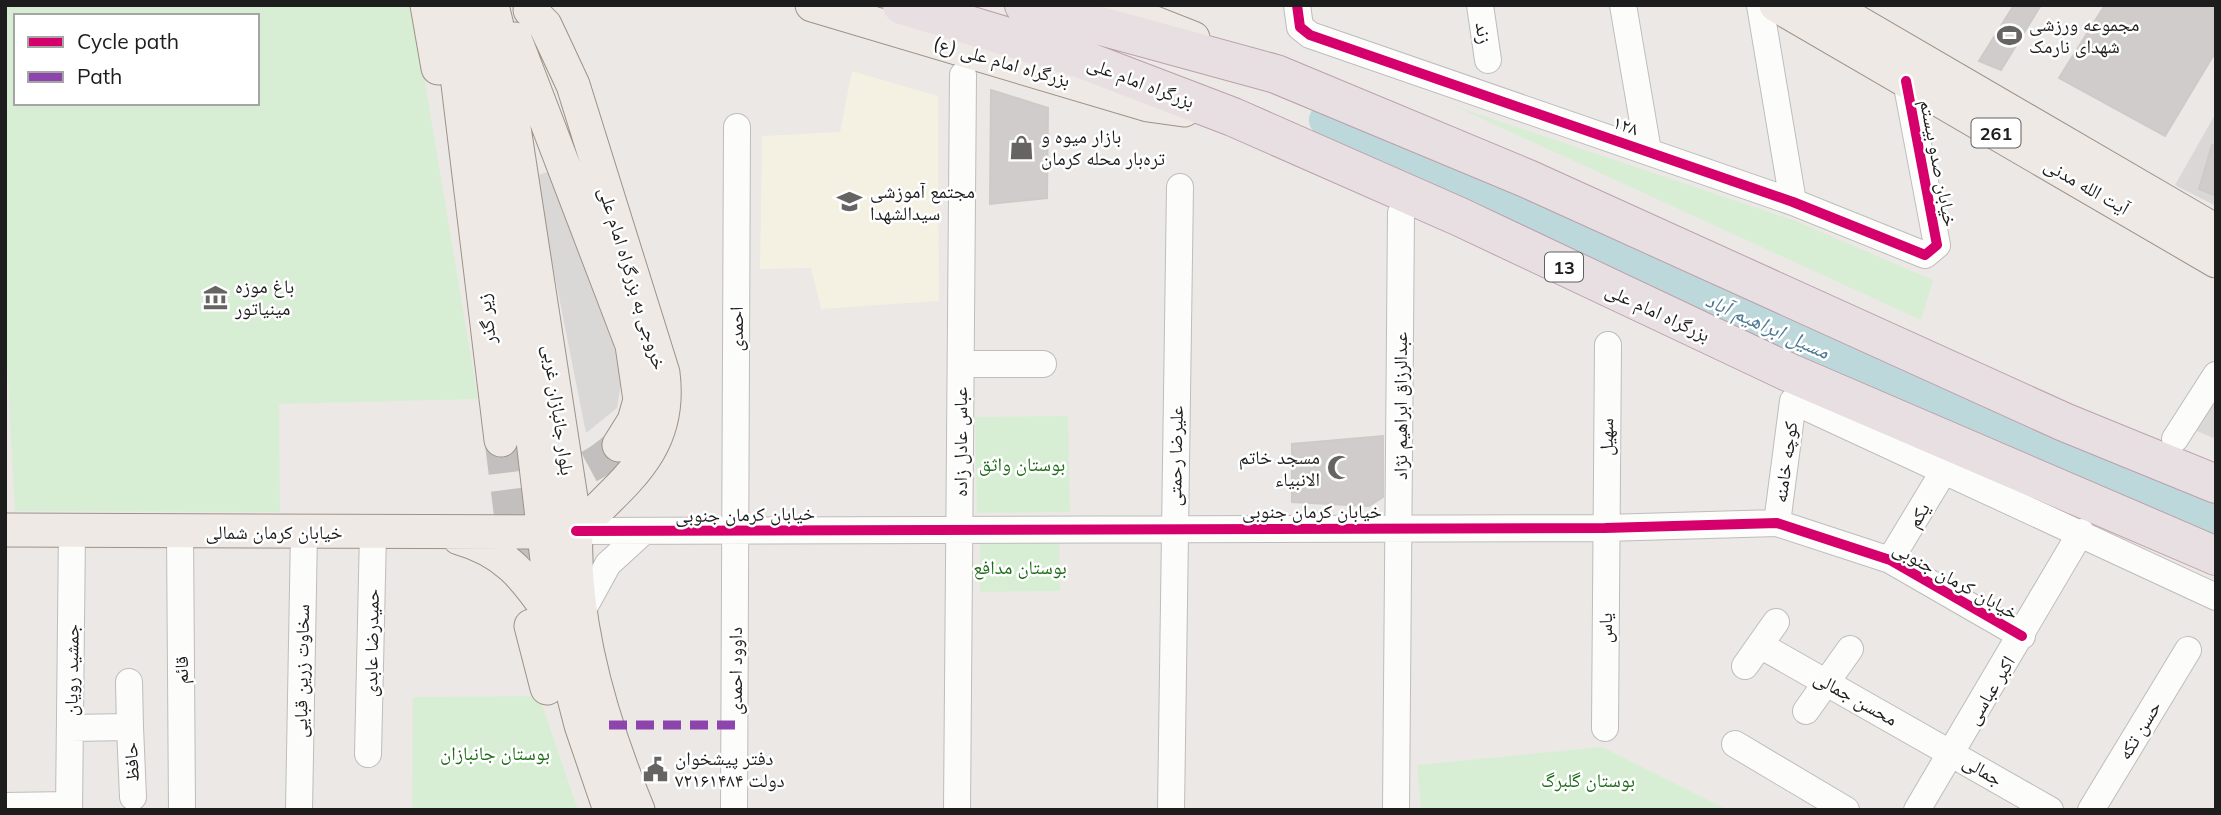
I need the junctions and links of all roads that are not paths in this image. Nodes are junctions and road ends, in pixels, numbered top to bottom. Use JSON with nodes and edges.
{"nodes":[{"id":1,"x":427,"y":5,"type":"edge"},
{"id":2,"x":453,"y":5,"type":"edge"},
{"id":3,"x":464,"y":5,"type":"edge"},
{"id":4,"x":492,"y":5,"type":"edge"},
{"id":5,"x":813,"y":5,"type":"edge"},
{"id":6,"x":902,"y":5,"type":"edge"},
{"id":7,"x":1024,"y":5,"type":"edge"},
{"id":8,"x":1110,"y":5,"type":"edge"},
{"id":9,"x":1297,"y":5,"type":"edge"},
{"id":10,"x":1480,"y":5,"type":"edge"},
{"id":11,"x":1623,"y":5,"type":"edge"},
{"id":12,"x":1760,"y":5,"type":"edge"},
{"id":13,"x":1776,"y":5,"type":"edge"},
{"id":14,"x":1828,"y":5,"type":"edge"},
{"id":15,"x":519,"y":7,"type":"edge"},
{"id":16,"x":1488,"y":60,"type":"dead end"},
{"id":17,"x":963,"y":75,"type":"dead end"},
{"id":18,"x":1276,"y":75,"type":"junction"},
{"id":19,"x":1906,"y":81,"type":"junction"},
{"id":20,"x":1233,"y":117,"type":"junction"},
{"id":21,"x":737,"y":127,"type":"dead end"},
{"id":22,"x":1648,"y":151,"type":"junction"},
{"id":23,"x":1180,"y":187,"type":"dead end"},
{"id":24,"x":472,"y":198,"type":"junction"},
{"id":25,"x":1793,"y":202,"type":"junction"},
{"id":26,"x":1401,"y":213,"type":"dead end"},
{"id":27,"x":2216,"y":231,"type":"edge"},
{"id":28,"x":1933,"y":251,"type":"joint"},
{"id":29,"x":2216,"y":261,"type":"edge"},
{"id":30,"x":1608,"y":345,"type":"dead end"},
{"id":31,"x":961,"y":364,"type":"junction"},
{"id":32,"x":1043,"y":364,"type":"dead end"},
{"id":33,"x":525,"y":372,"type":"junction"},
{"id":34,"x":2216,"y":375,"type":"edge"},
{"id":35,"x":2175,"y":439,"type":"dead end"},
{"id":36,"x":501,"y":440,"type":"tunnel mouth"},
{"id":37,"x":619,"y":445,"type":"tunnel mouth"},
{"id":38,"x":1945,"y":469,"type":"junction"},
{"id":39,"x":2216,"y":484,"type":"edge"},
{"id":40,"x":1777,"y":523,"type":"junction"},
{"id":41,"x":1399,"y":528,"type":"junction"},
{"id":42,"x":1605,"y":528,"type":"junction"},
{"id":43,"x":959,"y":529,"type":"junction"},
{"id":44,"x":1174,"y":529,"type":"junction"},
{"id":45,"x":5,"y":530,"type":"edge"},
{"id":46,"x":72,"y":530,"type":"junction"},
{"id":47,"x":180,"y":531,"type":"junction"},
{"id":48,"x":576,"y":531,"type":"junction"},
{"id":49,"x":304,"y":532,"type":"junction"},
{"id":50,"x":736,"y":532,"type":"junction"},
{"id":51,"x":2081,"y":532,"type":"junction"},
{"id":52,"x":373,"y":533,"type":"junction"},
{"id":53,"x":443,"y":533,"type":"junction"},
{"id":54,"x":642,"y":533,"type":"junction"},
{"id":55,"x":543,"y":534,"type":"junction"},
{"id":56,"x":2216,"y":556,"type":"edge"},
{"id":57,"x":1890,"y":560,"type":"junction"},
{"id":58,"x":2216,"y":597,"type":"edge"},
{"id":59,"x":555,"y":620,"type":"junction"},
{"id":60,"x":1776,"y":622,"type":"dead end"},
{"id":61,"x":2022,"y":636,"type":"junction"},
{"id":62,"x":1850,"y":649,"type":"dead end"},
{"id":63,"x":2188,"y":650,"type":"dead end"},
{"id":64,"x":1826,"y":681,"type":"junction"},
{"id":65,"x":129,"y":682,"type":"dead end"},
{"id":66,"x":1806,"y":711,"type":"dead end"},
{"id":67,"x":130,"y":727,"type":"junction"},
{"id":68,"x":1605,"y":727,"type":"dead end"},
{"id":69,"x":70,"y":728,"type":"junction"},
{"id":70,"x":1735,"y":744,"type":"dead end"},
{"id":71,"x":1952,"y":752,"type":"junction"},
{"id":72,"x":368,"y":754,"type":"dead end"},
{"id":73,"x":133,"y":797,"type":"dead end"},
{"id":74,"x":5,"y":806,"type":"edge"},
{"id":75,"x":69,"y":808,"type":"edge"},
{"id":76,"x":182,"y":810,"type":"edge"},
{"id":77,"x":299,"y":810,"type":"edge"},
{"id":78,"x":589,"y":810,"type":"edge"},
{"id":79,"x":610,"y":810,"type":"edge"},
{"id":80,"x":638,"y":810,"type":"edge"},
{"id":81,"x":734,"y":810,"type":"edge"},
{"id":82,"x":957,"y":810,"type":"edge"},
{"id":83,"x":1171,"y":810,"type":"edge"},
{"id":84,"x":1396,"y":810,"type":"edge"},
{"id":85,"x":1846,"y":810,"type":"edge"},
{"id":86,"x":1917,"y":810,"type":"edge"},
{"id":87,"x":2050,"y":810,"type":"edge"},
{"id":88,"x":2091,"y":810,"type":"edge"}],
"edges":[{"from":1,"to":24,"type":"main road"},
{"from":2,"to":24,"type":"main road"},
{"from":3,"to":33,"type":"main road","name":"بلوار جانبازان غربی"},
{"from":4,"to":48,"type":"main road","name":"بلوار جانبازان غربی"},
{"from":5,"to":20,"type":"main road","name":"بزرگراه امام علی (ع)"},
{"from":6,"to":20,"type":"highway","name":"بزرگراه امام علی","number":"13"},
{"from":7,"to":18,"type":"highway","name":"بزرگراه امام علی"},
{"from":8,"to":18,"type":"main road"},
{"from":9,"to":22,"type":"street","name":"۱۲۸"},
{"from":10,"to":16,"type":"street","name":"زند"},
{"from":11,"to":22,"type":"street"},
{"from":12,"to":25,"type":"street"},
{"from":13,"to":19,"type":"main road","name":"آیت الله مدنی","number":"261"},
{"from":14,"to":27,"type":"main road","number":"261"},
{"from":15,"to":37,"type":"main road"},
{"from":15,"to":48,"type":"main road","name":"خروجی به بزرگراه امام علی"},
{"from":17,"to":31,"type":"street","name":"عباس عادل زاده"},
{"from":18,"to":39,"type":"highway","name":"بزرگراه امام علی"},
{"from":19,"to":28,"type":"street","name":"خیابان صدو بیستم"},
{"from":19,"to":29,"type":"main road","name":"آیت الله مدنی","number":"261"},
{"from":20,"to":56,"type":"highway","name":"بزرگراه امام علی","number":"13"},
{"from":21,"to":50,"type":"street","name":"احمدی"},
{"from":22,"to":25,"type":"street","name":"۱۲۸"},
{"from":23,"to":44,"type":"street","name":"علیرضا رحمتی"},
{"from":24,"to":36,"type":"main road","name":"زیر گذر"},
{"from":25,"to":28,"type":"street","name":"۱۲۸"},
{"from":26,"to":41,"type":"street","name":"عبدالرزاق ابراهیم نژاد"},
{"from":30,"to":42,"type":"street","name":"سهیل"},
{"from":31,"to":32,"type":"street"},
{"from":31,"to":43,"type":"street","name":"عباس عادل زاده"},
{"from":33,"to":53,"type":"main road"},
{"from":33,"to":55,"type":"main road","name":"بلوار جانبازان غربی"},
{"from":34,"to":35,"type":"street"},
{"from":38,"to":40,"type":"street","name":"کوچه خامنه"},
{"from":38,"to":51,"type":"street"},
{"from":38,"to":57,"type":"street","name":"یکم"},
{"from":40,"to":42,"type":"street","name":"خیابان کرمان جنوبی"},
{"from":40,"to":57,"type":"street","name":"خیابان کرمان جنوبی"},
{"from":41,"to":42,"type":"street","name":"خیابان کرمان جنوبی"},
{"from":41,"to":44,"type":"street","name":"خیابان کرمان جنوبی"},
{"from":41,"to":84,"type":"street","name":"عبدالرزاق ابراهیم نژاد"},
{"from":42,"to":68,"type":"street","name":"یاس"},
{"from":43,"to":44,"type":"street","name":"خیابان کرمان جنوبی"},
{"from":43,"to":50,"type":"street","name":"خیابان کرمان جنوبی"},
{"from":43,"to":82,"type":"street","name":"عباس عادل زاده"},
{"from":44,"to":83,"type":"street","name":"علیرضا رحمتی"},
{"from":45,"to":46,"type":"main road","name":"خیابان کرمان شمالی"},
{"from":46,"to":47,"type":"main road","name":"خیابان کرمان شمالی"},
{"from":46,"to":69,"type":"street","name":"جمشید رویان"},
{"from":47,"to":49,"type":"main road","name":"خیابان کرمان شمالی"},
{"from":47,"to":76,"type":"street","name":"قائم"},
{"from":48,"to":54,"type":"street","name":"خیابان کرمان جنوبی"},
{"from":48,"to":55,"type":"main road","name":"خیابان کرمان جنوبی"},
{"from":48,"to":59,"type":"main road","name":"بلوار جانبازان غربی"},
{"from":49,"to":52,"type":"main road","name":"خیابان کرمان شمالی"},
{"from":49,"to":77,"type":"street","name":"سخاوت زرین قبایی"},
{"from":50,"to":54,"type":"street","name":"خیابان کرمان جنوبی"},
{"from":50,"to":81,"type":"street","name":"داوود احمدی"},
{"from":51,"to":58,"type":"street"},
{"from":51,"to":61,"type":"street","name":"اکبر عباسی"},
{"from":52,"to":53,"type":"main road","name":"خیابان کرمان شمالی"},
{"from":52,"to":72,"type":"street","name":"حمیدرضا عابدی"},
{"from":53,"to":55,"type":"main road","name":"خیابان کرمان شمالی"},
{"from":53,"to":59,"type":"main road"},
{"from":54,"to":59,"type":"street"},
{"from":55,"to":59,"type":"main road","name":"بلوار جانبازان غربی"},
{"from":57,"to":61,"type":"street","name":"خیابان کرمان جنوبی"},
{"from":59,"to":78,"type":"main road"},
{"from":59,"to":79,"type":"main road","name":"بلوار جانبازان غربی"},
{"from":59,"to":80,"type":"main road","name":"بلوار جانبازان غربی"},
{"from":60,"to":64,"type":"street","name":"محسن جمالی"},
{"from":61,"to":71,"type":"street","name":"اکبر عباسی"},
{"from":62,"to":64,"type":"street"},
{"from":63,"to":88,"type":"street","name":"حسن تکه"},
{"from":64,"to":66,"type":"street"},
{"from":64,"to":71,"type":"street","name":"محسن جمالی"},
{"from":65,"to":67,"type":"street","name":"حافظ"},
{"from":67,"to":69,"type":"street","name":"حافظ"},
{"from":67,"to":73,"type":"street","name":"حافظ"},
{"from":69,"to":75,"type":"street","name":"جمشید رویان"},
{"from":70,"to":85,"type":"street"},
{"from":71,"to":86,"type":"street","name":"اکبر عباسی"},
{"from":71,"to":87,"type":"street","name":"جمالی"},
{"from":74,"to":75,"type":"street"}]}
